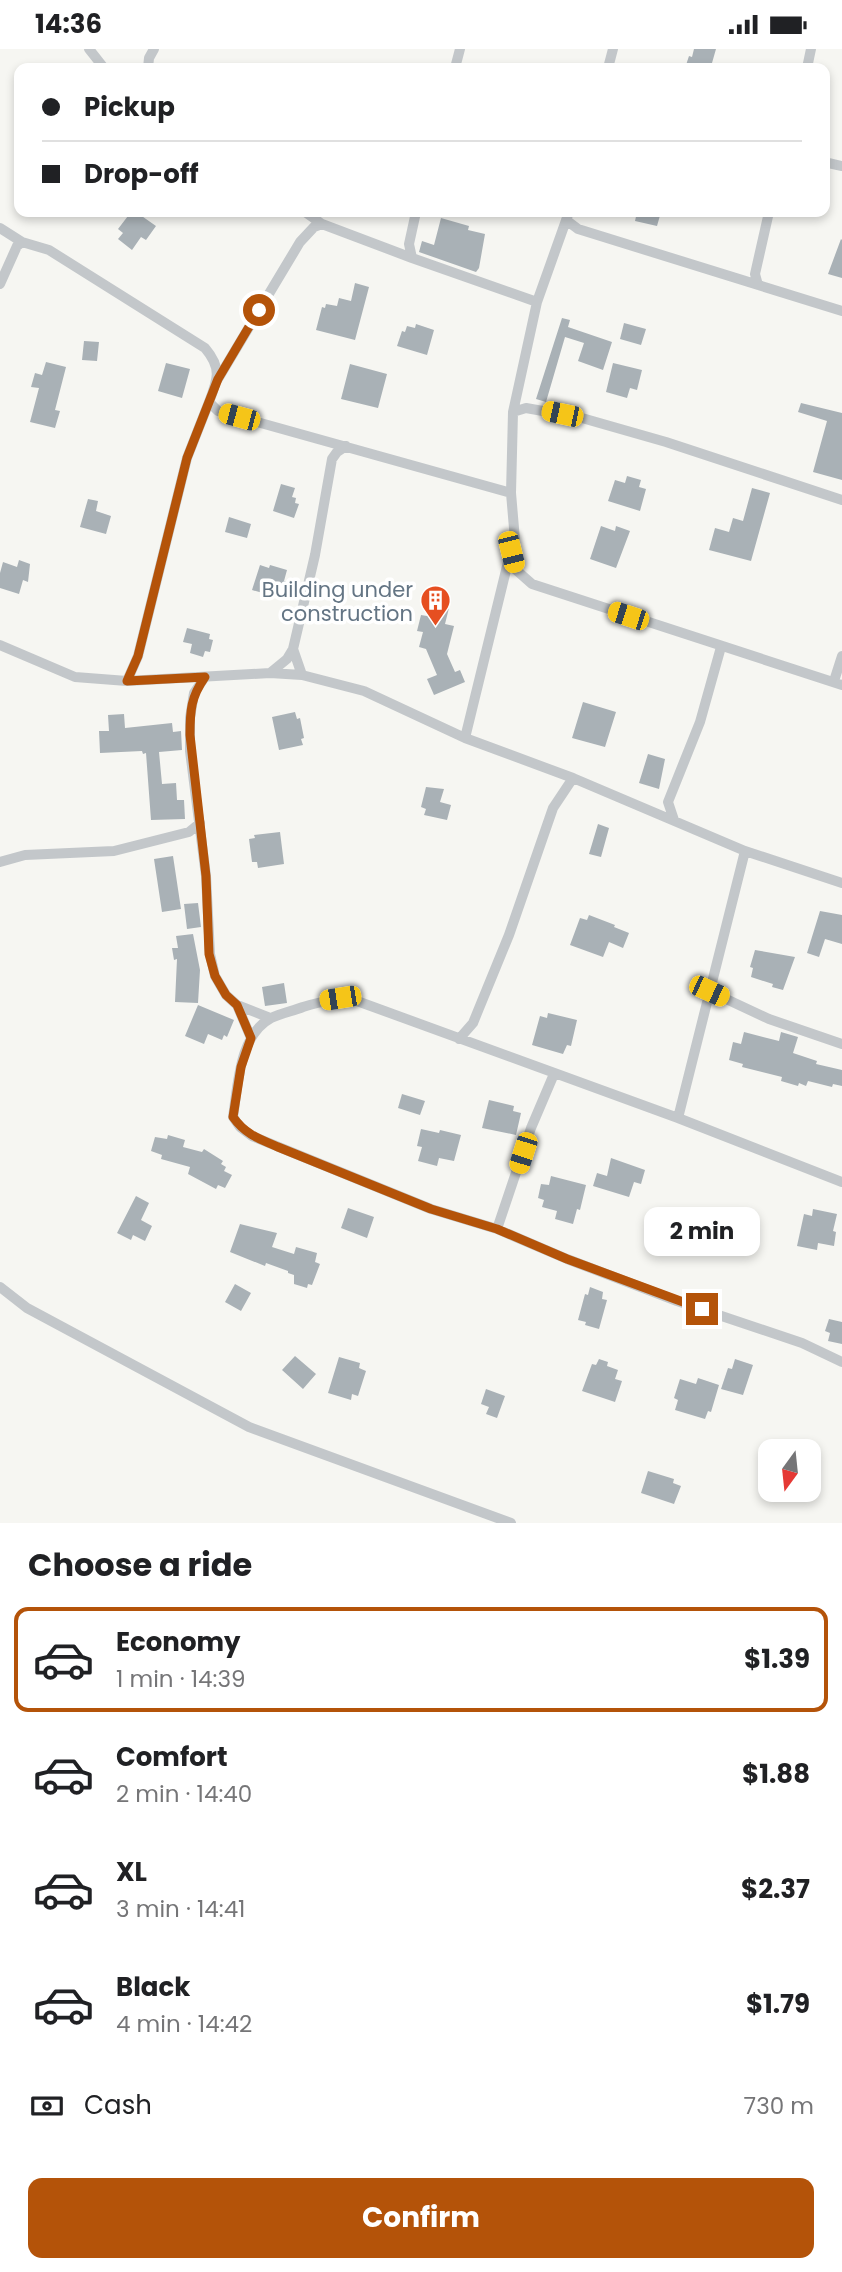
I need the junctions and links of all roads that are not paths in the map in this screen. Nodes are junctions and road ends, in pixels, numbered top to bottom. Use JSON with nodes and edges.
{"nodes":[{"id":1,"x":89,"y":49,"type":"edge"},
{"id":2,"x":100,"y":63,"type":"edge"},
{"id":3,"x":312,"y":217,"type":"edge"},
{"id":4,"x":415,"y":217,"type":"edge"},
{"id":5,"x":567,"y":217,"type":"edge"},
{"id":6,"x":568,"y":217,"type":"edge"},
{"id":7,"x":768,"y":217,"type":"edge"},
{"id":8,"x":323,"y":225,"type":"junction"},
{"id":9,"x":0,"y":228,"type":"edge"},
{"id":10,"x":22,"y":242,"type":"junction"},
{"id":11,"x":412,"y":258,"type":"junction"},
{"id":12,"x":0,"y":284,"type":"edge"},
{"id":13,"x":758,"y":285,"type":"junction"},
{"id":14,"x":537,"y":302,"type":"junction"},
{"id":15,"x":842,"y":311,"type":"edge"},
{"id":16,"x":218,"y":379,"type":"junction"},
{"id":17,"x":209,"y":402,"type":"junction"},
{"id":18,"x":513,"y":412,"type":"junction"},
{"id":19,"x":346,"y":446,"type":"junction"},
{"id":20,"x":511,"y":493,"type":"junction"},
{"id":21,"x":842,"y":500,"type":"edge"},
{"id":22,"x":511,"y":552,"type":"junction"},
{"id":23,"x":0,"y":645,"type":"edge"},
{"id":24,"x":721,"y":647,"type":"junction"},
{"id":25,"x":293,"y":649,"type":"junction"},
{"id":26,"x":842,"y":656,"type":"edge"},
{"id":27,"x":270,"y":673,"type":"junction"},
{"id":28,"x":302,"y":675,"type":"junction"},
{"id":29,"x":205,"y":677,"type":"junction"},
{"id":30,"x":127,"y":681,"type":"junction"},
{"id":31,"x":838,"y":683,"type":"edge"},
{"id":32,"x":465,"y":738,"type":"junction"},
{"id":33,"x":573,"y":778,"type":"junction"},
{"id":34,"x":674,"y":820,"type":"junction"},
{"id":35,"x":200,"y":823,"type":"junction"},
{"id":36,"x":745,"y":851,"type":"junction"},
{"id":37,"x":0,"y":862,"type":"edge"},
{"id":38,"x":842,"y":883,"type":"edge"},
{"id":39,"x":709,"y":991,"type":"junction"},
{"id":40,"x":237,"y":1005,"type":"junction"},
{"id":41,"x":270,"y":1018,"type":"junction"},
{"id":42,"x":473,"y":1023,"type":"junction"},
{"id":43,"x":251,"y":1038,"type":"junction"},
{"id":44,"x":459,"y":1039,"type":"junction"},
{"id":45,"x":842,"y":1044,"type":"edge"},
{"id":46,"x":476,"y":1045,"type":"junction"},
{"id":47,"x":554,"y":1074,"type":"junction"},
{"id":48,"x":678,"y":1118,"type":"junction"},
{"id":49,"x":842,"y":1182,"type":"edge"},
{"id":50,"x":497,"y":1229,"type":"junction"},
{"id":51,"x":0,"y":1286,"type":"edge"},
{"id":52,"x":842,"y":1362,"type":"edge"},
{"id":53,"x":511,"y":1523,"type":"edge"}],
"edges":[{"from":1,"to":2,"type":"street"},
{"from":3,"to":8,"type":"street"},
{"from":4,"to":11,"type":"street"},
{"from":5,"to":14,"type":"street"},
{"from":6,"to":13,"type":"street"},
{"from":7,"to":13,"type":"street"},
{"from":8,"to":11,"type":"street"},
{"from":8,"to":16,"type":"street"},
{"from":9,"to":10,"type":"street"},
{"from":10,"to":12,"type":"street"},
{"from":10,"to":16,"type":"street"},
{"from":11,"to":14,"type":"street"},
{"from":13,"to":15,"type":"street"},
{"from":14,"to":18,"type":"street"},
{"from":16,"to":17,"type":"street"},
{"from":17,"to":19,"type":"street"},
{"from":17,"to":30,"type":"street"},
{"from":18,"to":20,"type":"street"},
{"from":18,"to":21,"type":"street"},
{"from":19,"to":20,"type":"street"},
{"from":19,"to":25,"type":"street"},
{"from":20,"to":22,"type":"street"},
{"from":22,"to":24,"type":"street"},
{"from":22,"to":32,"type":"street"},
{"from":23,"to":30,"type":"street"},
{"from":24,"to":31,"type":"street"},
{"from":24,"to":34,"type":"street"},
{"from":25,"to":27,"type":"street"},
{"from":25,"to":28,"type":"street"},
{"from":26,"to":31,"type":"street"},
{"from":27,"to":28,"type":"street"},
{"from":27,"to":29,"type":"street"},
{"from":28,"to":32,"type":"street"},
{"from":29,"to":30,"type":"street"},
{"from":29,"to":35,"type":"street"},
{"from":32,"to":33,"type":"street"},
{"from":33,"to":34,"type":"street"},
{"from":33,"to":42,"type":"street"},
{"from":34,"to":36,"type":"street"},
{"from":35,"to":37,"type":"street"},
{"from":35,"to":40,"type":"street"},
{"from":36,"to":38,"type":"street"},
{"from":36,"to":39,"type":"street"},
{"from":39,"to":45,"type":"street"},
{"from":39,"to":48,"type":"street"},
{"from":40,"to":41,"type":"street"},
{"from":40,"to":43,"type":"street"},
{"from":41,"to":43,"type":"street"},
{"from":41,"to":44,"type":"street"},
{"from":42,"to":44,"type":"street"},
{"from":42,"to":46,"type":"street"},
{"from":43,"to":50,"type":"street"},
{"from":44,"to":46,"type":"street"},
{"from":46,"to":47,"type":"street"},
{"from":47,"to":48,"type":"street"},
{"from":47,"to":50,"type":"street"},
{"from":48,"to":49,"type":"street"},
{"from":50,"to":52,"type":"street"},
{"from":51,"to":53,"type":"street"}]}
